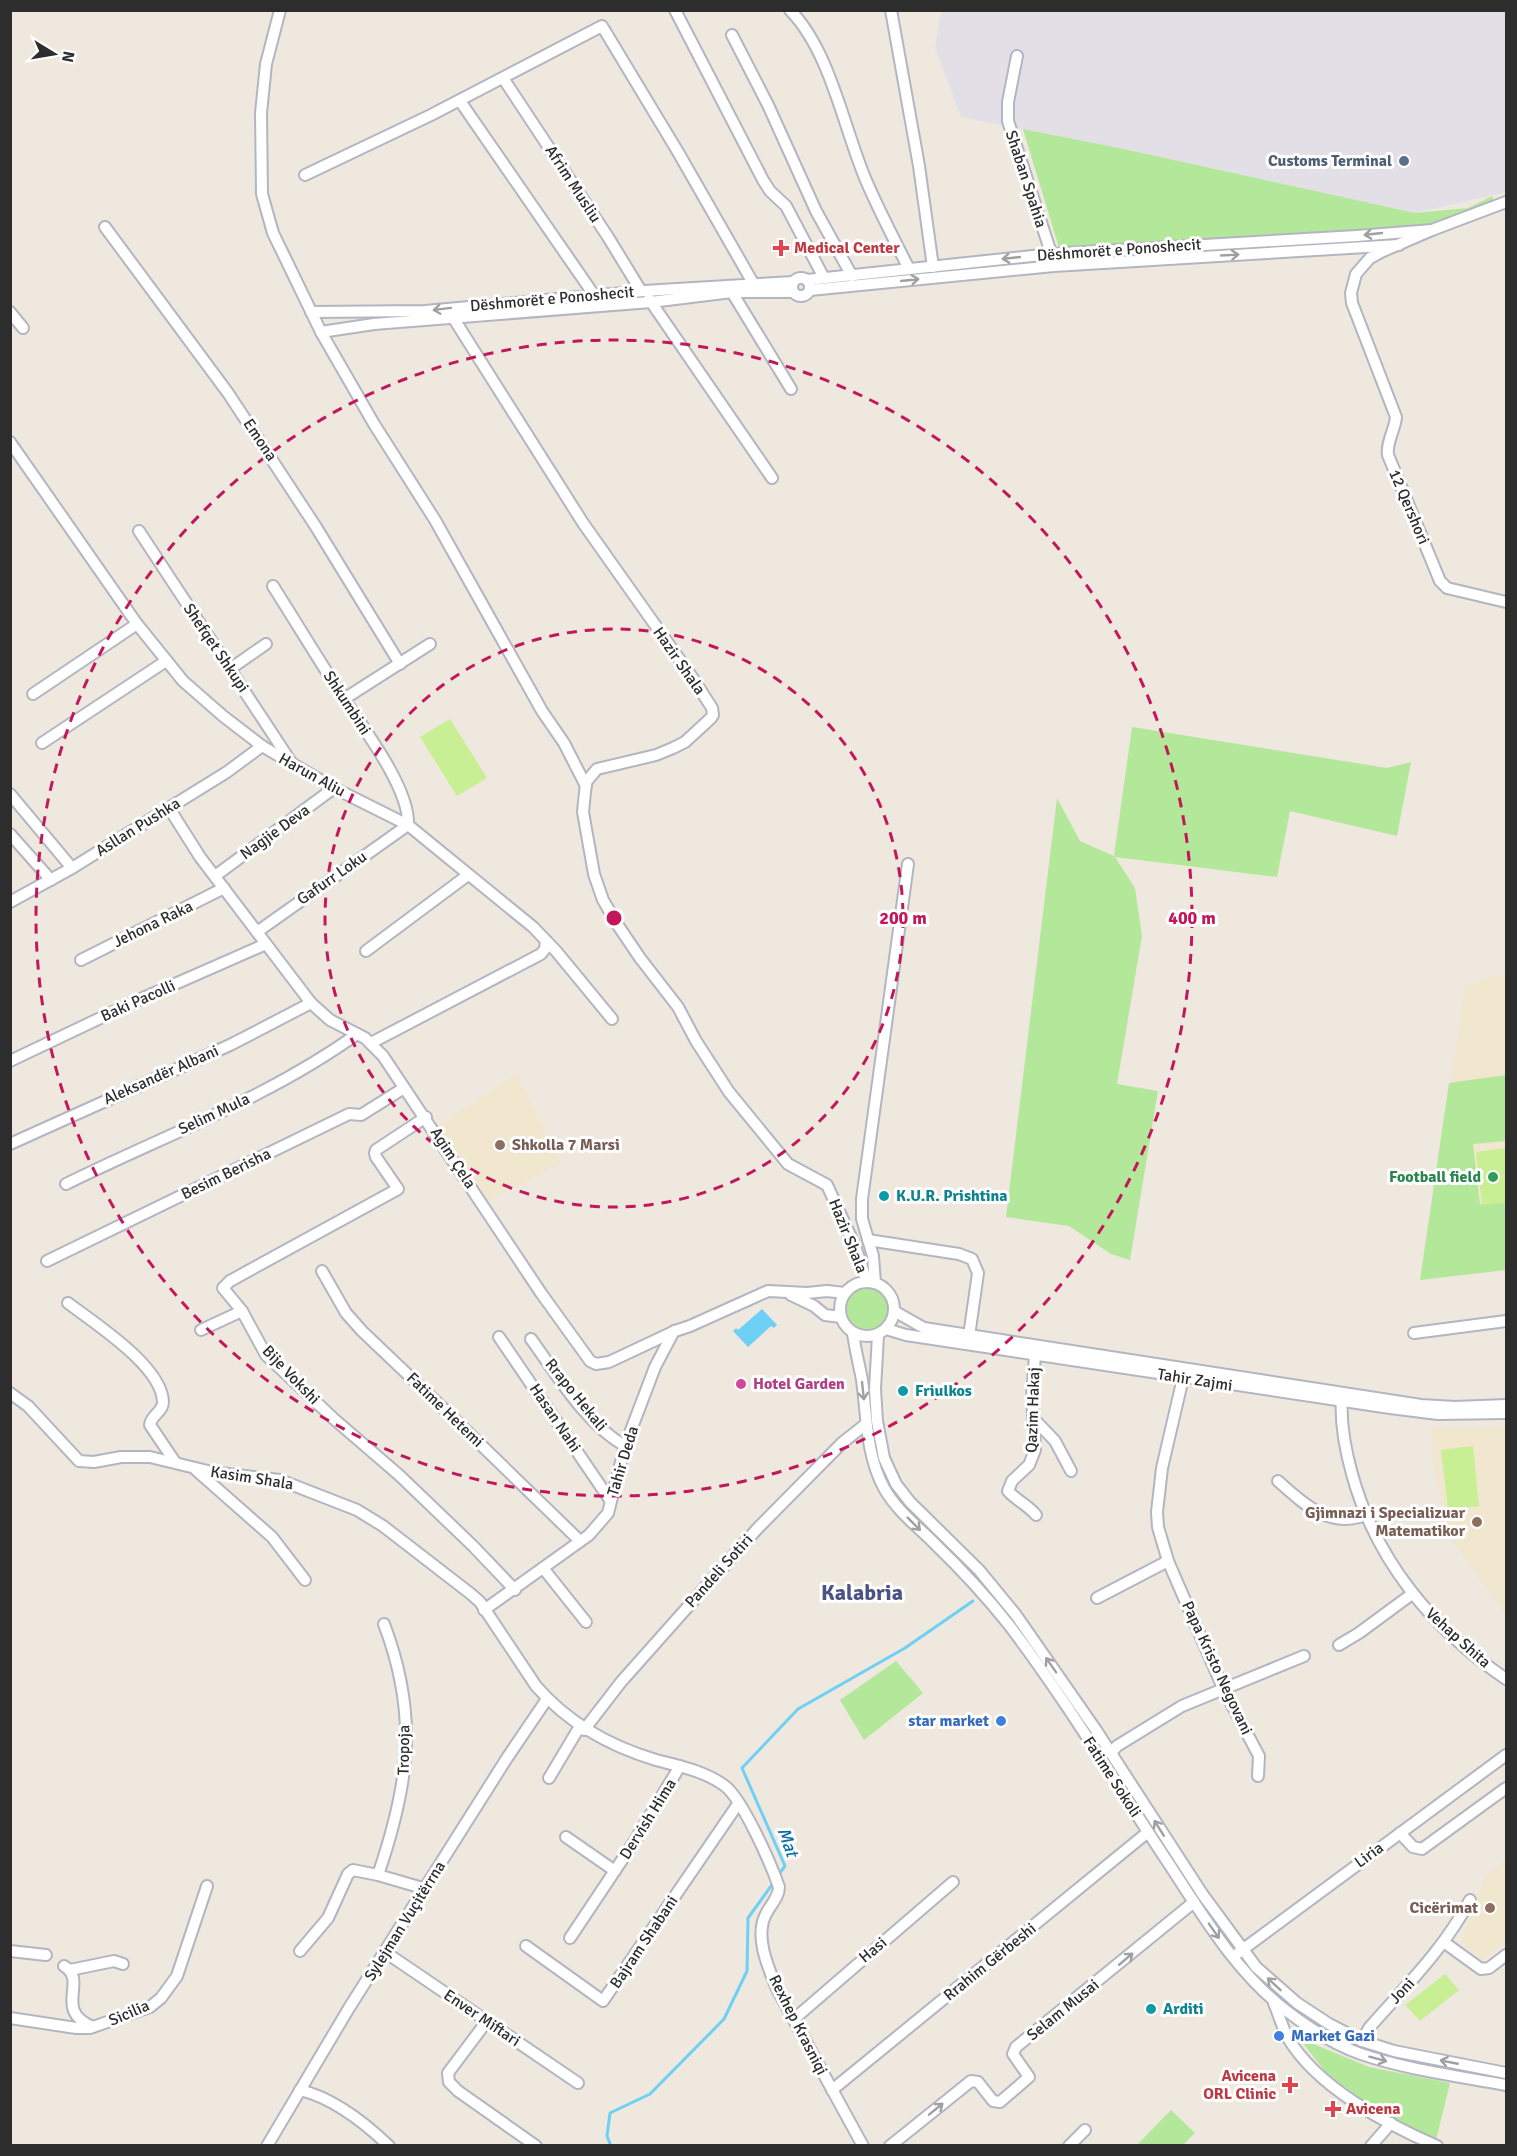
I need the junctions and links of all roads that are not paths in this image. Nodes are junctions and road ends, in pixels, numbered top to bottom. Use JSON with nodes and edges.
{"nodes":[{"id":1,"x":280,"y":10,"type":"edge"},
{"id":2,"x":675,"y":10,"type":"edge"},
{"id":3,"x":790,"y":10,"type":"edge"},
{"id":4,"x":891,"y":10,"type":"edge"},
{"id":5,"x":732,"y":35,"type":"dead end"},
{"id":6,"x":1017,"y":56,"type":"dead end"},
{"id":7,"x":503,"y":78,"type":"junction"},
{"id":8,"x":460,"y":100,"type":"junction"},
{"id":9,"x":305,"y":175,"type":"dead end"},
{"id":10,"x":1506,"y":202,"type":"edge"},
{"id":11,"x":105,"y":227,"type":"dead end"},
{"id":12,"x":1432,"y":230,"type":"junction"},
{"id":13,"x":1397,"y":246,"type":"junction"},
{"id":14,"x":1052,"y":254,"type":"junction"},
{"id":15,"x":1054,"y":266,"type":"junction"},
{"id":16,"x":933,"y":267,"type":"junction"},
{"id":17,"x":909,"y":269,"type":"junction"},
{"id":18,"x":852,"y":276,"type":"junction"},
{"id":19,"x":824,"y":278,"type":"junction"},
{"id":20,"x":753,"y":283,"type":"junction"},
{"id":21,"x":809,"y":285,"type":"junction"},
{"id":22,"x":793,"y":287,"type":"junction"},
{"id":23,"x":729,"y":289,"type":"junction"},
{"id":24,"x":642,"y":291,"type":"junction"},
{"id":25,"x":687,"y":293,"type":"junction"},
{"id":26,"x":595,"y":301,"type":"junction"},
{"id":27,"x":651,"y":302,"type":"junction"},
{"id":28,"x":10,"y":312,"type":"edge"},
{"id":29,"x":310,"y":312,"type":"junction"},
{"id":30,"x":408,"y":317,"type":"junction"},
{"id":31,"x":454,"y":319,"type":"junction"},
{"id":32,"x":22,"y":328,"type":"dead end"},
{"id":33,"x":321,"y":332,"type":"junction"},
{"id":34,"x":791,"y":389,"type":"dead end"},
{"id":35,"x":10,"y":442,"type":"edge"},
{"id":36,"x":772,"y":478,"type":"dead end"},
{"id":37,"x":139,"y":531,"type":"dead end"},
{"id":38,"x":273,"y":586,"type":"dead end"},
{"id":39,"x":1506,"y":602,"type":"edge"},
{"id":40,"x":137,"y":624,"type":"junction"},
{"id":41,"x":266,"y":644,"type":"dead end"},
{"id":42,"x":430,"y":644,"type":"dead end"},
{"id":43,"x":166,"y":661,"type":"junction"},
{"id":44,"x":400,"y":664,"type":"junction"},
{"id":45,"x":230,"y":669,"type":"junction"},
{"id":46,"x":33,"y":694,"type":"dead end"},
{"id":47,"x":344,"y":699,"type":"junction"},
{"id":48,"x":42,"y":743,"type":"dead end"},
{"id":49,"x":262,"y":746,"type":"junction"},
{"id":50,"x":293,"y":765,"type":"junction"},
{"id":51,"x":585,"y":786,"type":"junction"},
{"id":52,"x":334,"y":788,"type":"junction"},
{"id":53,"x":10,"y":794,"type":"edge"},
{"id":54,"x":169,"y":808,"type":"junction"},
{"id":55,"x":408,"y":825,"type":"junction"},
{"id":56,"x":10,"y":834,"type":"edge"},
{"id":57,"x":908,"y":864,"type":"dead end"},
{"id":58,"x":72,"y":868,"type":"junction"},
{"id":59,"x":215,"y":876,"type":"junction"},
{"id":60,"x":468,"y":876,"type":"junction"},
{"id":61,"x":51,"y":880,"type":"junction"},
{"id":62,"x":224,"y":888,"type":"junction"},
{"id":63,"x":10,"y":902,"type":"edge"},
{"id":64,"x":257,"y":932,"type":"junction"},
{"id":65,"x":546,"y":941,"type":"junction"},
{"id":66,"x":266,"y":944,"type":"junction"},
{"id":67,"x":366,"y":951,"type":"dead end"},
{"id":68,"x":81,"y":960,"type":"dead end"},
{"id":69,"x":311,"y":1003,"type":"junction"},
{"id":70,"x":612,"y":1019,"type":"dead end"},
{"id":71,"x":357,"y":1034,"type":"junction"},
{"id":72,"x":371,"y":1043,"type":"junction"},
{"id":73,"x":10,"y":1060,"type":"edge"},
{"id":74,"x":404,"y":1088,"type":"junction"},
{"id":75,"x":426,"y":1117,"type":"junction"},
{"id":76,"x":10,"y":1144,"type":"edge"},
{"id":77,"x":66,"y":1184,"type":"dead end"},
{"id":78,"x":868,"y":1240,"type":"junction"},
{"id":79,"x":47,"y":1262,"type":"dead end"},
{"id":80,"x":322,"y":1271,"type":"dead end"},
{"id":81,"x":871,"y":1282,"type":"junction"},
{"id":82,"x":785,"y":1293,"type":"junction"},
{"id":83,"x":845,"y":1293,"type":"junction"},
{"id":84,"x":68,"y":1304,"type":"dead end"},
{"id":85,"x":242,"y":1311,"type":"junction"},
{"id":86,"x":894,"y":1311,"type":"junction"},
{"id":87,"x":841,"y":1317,"type":"junction"},
{"id":88,"x":1506,"y":1321,"type":"edge"},
{"id":89,"x":201,"y":1330,"type":"dead end"},
{"id":90,"x":675,"y":1331,"type":"junction"},
{"id":91,"x":882,"y":1332,"type":"junction"},
{"id":92,"x":853,"y":1333,"type":"junction"},
{"id":93,"x":1414,"y":1333,"type":"dead end"},
{"id":94,"x":969,"y":1336,"type":"junction"},
{"id":95,"x":499,"y":1337,"type":"dead end"},
{"id":96,"x":531,"y":1339,"type":"dead end"},
{"id":97,"x":1035,"y":1355,"type":"junction"},
{"id":98,"x":1183,"y":1378,"type":"junction"},
{"id":99,"x":10,"y":1393,"type":"edge"},
{"id":100,"x":1342,"y":1398,"type":"junction"},
{"id":101,"x":1506,"y":1405,"type":"edge"},
{"id":102,"x":1506,"y":1413,"type":"edge"},
{"id":103,"x":1033,"y":1418,"type":"junction"},
{"id":104,"x":866,"y":1424,"type":"junction"},
{"id":105,"x":625,"y":1446,"type":"junction"},
{"id":106,"x":175,"y":1462,"type":"junction"},
{"id":107,"x":195,"y":1468,"type":"junction"},
{"id":108,"x":1071,"y":1471,"type":"dead end"},
{"id":109,"x":1278,"y":1481,"type":"dead end"},
{"id":110,"x":610,"y":1500,"type":"junction"},
{"id":111,"x":1036,"y":1515,"type":"dead end"},
{"id":112,"x":1365,"y":1515,"type":"junction"},
{"id":113,"x":580,"y":1541,"type":"junction"},
{"id":114,"x":1168,"y":1561,"type":"junction"},
{"id":115,"x":543,"y":1568,"type":"junction"},
{"id":116,"x":305,"y":1580,"type":"dead end"},
{"id":117,"x":514,"y":1590,"type":"junction"},
{"id":118,"x":1412,"y":1594,"type":"junction"},
{"id":119,"x":1097,"y":1598,"type":"dead end"},
{"id":120,"x":484,"y":1610,"type":"junction"},
{"id":121,"x":586,"y":1622,"type":"dead end"},
{"id":122,"x":384,"y":1624,"type":"dead end"},
{"id":123,"x":1339,"y":1645,"type":"dead end"},
{"id":124,"x":1304,"y":1656,"type":"dead end"},
{"id":125,"x":1506,"y":1679,"type":"edge"},
{"id":126,"x":1223,"y":1688,"type":"junction"},
{"id":127,"x":547,"y":1699,"type":"junction"},
{"id":128,"x":582,"y":1728,"type":"junction"},
{"id":129,"x":1111,"y":1753,"type":"junction"},
{"id":130,"x":1506,"y":1755,"type":"edge"},
{"id":131,"x":680,"y":1766,"type":"junction"},
{"id":132,"x":1258,"y":1776,"type":"dead end"},
{"id":133,"x":549,"y":1778,"type":"dead end"},
{"id":134,"x":1506,"y":1788,"type":"edge"},
{"id":135,"x":738,"y":1804,"type":"junction"},
{"id":136,"x":1148,"y":1832,"type":"junction"},
{"id":137,"x":1400,"y":1833,"type":"junction"},
{"id":138,"x":566,"y":1837,"type":"dead end"},
{"id":139,"x":615,"y":1871,"type":"junction"},
{"id":140,"x":378,"y":1875,"type":"junction"},
{"id":141,"x":953,"y":1882,"type":"dead end"},
{"id":142,"x":207,"y":1886,"type":"dead end"},
{"id":143,"x":426,"y":1889,"type":"junction"},
{"id":144,"x":1470,"y":1900,"type":"dead end"},
{"id":145,"x":1194,"y":1902,"type":"junction"},
{"id":146,"x":570,"y":1938,"type":"dead end"},
{"id":147,"x":1445,"y":1943,"type":"junction"},
{"id":148,"x":526,"y":1946,"type":"dead end"},
{"id":149,"x":10,"y":1951,"type":"edge"},
{"id":150,"x":300,"y":1951,"type":"dead end"},
{"id":151,"x":385,"y":1952,"type":"junction"},
{"id":152,"x":1237,"y":1953,"type":"junction"},
{"id":153,"x":46,"y":1955,"type":"dead end"},
{"id":154,"x":1506,"y":1955,"type":"edge"},
{"id":155,"x":123,"y":1964,"type":"dead end"},
{"id":156,"x":1273,"y":2000,"type":"junction"},
{"id":157,"x":10,"y":2018,"type":"edge"},
{"id":158,"x":794,"y":2019,"type":"junction"},
{"id":159,"x":487,"y":2021,"type":"junction"},
{"id":160,"x":94,"y":2027,"type":"junction"},
{"id":161,"x":1338,"y":2029,"type":"junction"},
{"id":162,"x":1332,"y":2040,"type":"junction"},
{"id":163,"x":1362,"y":2041,"type":"junction"},
{"id":164,"x":1506,"y":2073,"type":"edge"},
{"id":165,"x":578,"y":2083,"type":"dead end"},
{"id":166,"x":1506,"y":2085,"type":"edge"},
{"id":167,"x":300,"y":2090,"type":"junction"},
{"id":168,"x":832,"y":2090,"type":"junction"},
{"id":169,"x":1391,"y":2123,"type":"junction"},
{"id":170,"x":1085,"y":2130,"type":"dead end"},
{"id":171,"x":267,"y":2145,"type":"edge"},
{"id":172,"x":389,"y":2145,"type":"edge"},
{"id":173,"x":536,"y":2145,"type":"edge"},
{"id":174,"x":863,"y":2145,"type":"edge"},
{"id":175,"x":890,"y":2145,"type":"edge"},
{"id":176,"x":1069,"y":2145,"type":"edge"},
{"id":177,"x":1371,"y":2145,"type":"edge"},
{"id":178,"x":1432,"y":2145,"type":"edge"}],
"edges":[{"from":1,"to":29,"type":"street"},
{"from":2,"to":19,"type":"street"},
{"from":3,"to":17,"type":"street"},
{"from":4,"to":16,"type":"street"},
{"from":5,"to":18,"type":"street"},
{"from":6,"to":14,"type":"street","name":"Shaban Spahia"},
{"from":7,"to":8,"type":"street"},
{"from":7,"to":20,"type":"street"},
{"from":7,"to":24,"type":"street","name":"Afrim Musliu"},
{"from":8,"to":9,"type":"street"},
{"from":8,"to":26,"type":"street"},
{"from":10,"to":12,"type":"street","name":"Dëshmorët e Ponoshecit"},
{"from":11,"to":44,"type":"street","name":"Emona"},
{"from":12,"to":13,"type":"street","name":"Dëshmorët e Ponoshecit"},
{"from":12,"to":14,"type":"street","name":"Dëshmorët e Ponoshecit","one_way":true},
{"from":15,"to":13,"type":"street","name":"Dëshmorët e Ponoshecit","one_way":true},
{"from":13,"to":39,"type":"street","name":"12 Qershori"},
{"from":14,"to":15,"type":"street","name":"Shaban Spahia"},
{"from":14,"to":16,"type":"street","name":"Dëshmorët e Ponoshecit","one_way":true},
{"from":21,"to":15,"type":"street","name":"Dëshmorët e Ponoshecit","one_way":true},
{"from":16,"to":17,"type":"street","name":"Dëshmorët e Ponoshecit"},
{"from":17,"to":18,"type":"street","name":"Dëshmorët e Ponoshecit"},
{"from":18,"to":19,"type":"street","name":"Dëshmorët e Ponoshecit"},
{"from":19,"to":21,"type":"street","name":"Dëshmorët e Ponoshecit"},
{"from":20,"to":22,"type":"street","name":"Dëshmorët e Ponoshecit"},
{"from":20,"to":23,"type":"street","name":"Dëshmorët e Ponoshecit"},
{"from":21,"to":22,"type":"street","name":"Dëshmorët e Ponoshecit"},
{"from":21,"to":22,"type":"street","name":"Dëshmorët e Ponoshecit"},
{"from":22,"to":23,"type":"street","name":"Dëshmorët e Ponoshecit"},
{"from":23,"to":25,"type":"street","name":"Dëshmorët e Ponoshecit"},
{"from":23,"to":34,"type":"street"},
{"from":24,"to":25,"type":"street","name":"Dëshmorët e Ponoshecit"},
{"from":24,"to":26,"type":"street","name":"Dëshmorët e Ponoshecit"},
{"from":24,"to":27,"type":"street","name":"Afrim Musliu"},
{"from":25,"to":27,"type":"street","name":"Dëshmorët e Ponoshecit"},
{"from":26,"to":27,"type":"street","name":"Dëshmorët e Ponoshecit"},
{"from":26,"to":30,"type":"street","name":"Dëshmorët e Ponoshecit","one_way":true},
{"from":26,"to":31,"type":"street","name":"Dëshmorët e Ponoshecit"},
{"from":27,"to":36,"type":"street","name":"Afrim Musliu"},
{"from":28,"to":32,"type":"street"},
{"from":29,"to":30,"type":"street","name":"Dëshmorët e Ponoshecit"},
{"from":29,"to":33,"type":"street"},
{"from":30,"to":31,"type":"street","name":"Dëshmorët e Ponoshecit"},
{"from":30,"to":33,"type":"street","name":"Dëshmorët e Ponoshecit"},
{"from":31,"to":51,"type":"street","name":"Hazir Shala"},
{"from":33,"to":51,"type":"street"},
{"from":35,"to":40,"type":"street","name":"Harun Aliu"},
{"from":37,"to":45,"type":"street","name":"Shefqet Shkupi"},
{"from":38,"to":47,"type":"street","name":"Shkumbini"},
{"from":40,"to":43,"type":"street","name":"Harun Aliu"},
{"from":40,"to":46,"type":"street"},
{"from":41,"to":45,"type":"street"},
{"from":42,"to":44,"type":"street"},
{"from":43,"to":48,"type":"street"},
{"from":43,"to":49,"type":"street","name":"Harun Aliu"},
{"from":44,"to":47,"type":"street"},
{"from":45,"to":50,"type":"street","name":"Shefqet Shkupi"},
{"from":47,"to":55,"type":"street","name":"Shkumbini"},
{"from":49,"to":50,"type":"street","name":"Harun Aliu"},
{"from":49,"to":54,"type":"street","name":"Asllan Pushka"},
{"from":50,"to":52,"type":"street","name":"Harun Aliu"},
{"from":51,"to":81,"type":"street","name":"Hazir Shala"},
{"from":52,"to":55,"type":"street","name":"Harun Aliu"},
{"from":52,"to":59,"type":"street","name":"Nagjie Deva"},
{"from":53,"to":58,"type":"street"},
{"from":54,"to":58,"type":"street","name":"Asllan Pushka"},
{"from":54,"to":59,"type":"street","name":"Agim Çela"},
{"from":55,"to":60,"type":"street","name":"Harun Aliu"},
{"from":55,"to":64,"type":"street","name":"Gafurr Loku"},
{"from":56,"to":61,"type":"street"},
{"from":57,"to":78,"type":"street"},
{"from":58,"to":61,"type":"street","name":"Asllan Pushka"},
{"from":59,"to":62,"type":"street","name":"Agim Çela"},
{"from":60,"to":65,"type":"street","name":"Harun Aliu"},
{"from":60,"to":67,"type":"street"},
{"from":61,"to":63,"type":"street","name":"Asllan Pushka"},
{"from":62,"to":64,"type":"street","name":"Agim Çela"},
{"from":62,"to":68,"type":"street","name":"Jehona Raka"},
{"from":64,"to":66,"type":"street","name":"Agim Çela"},
{"from":65,"to":70,"type":"street","name":"Harun Aliu"},
{"from":65,"to":72,"type":"street"},
{"from":66,"to":69,"type":"street","name":"Agim Çela"},
{"from":66,"to":73,"type":"street","name":"Baki Pacolli"},
{"from":69,"to":71,"type":"street","name":"Agim Çela"},
{"from":69,"to":76,"type":"street","name":"Aleksandër Albani"},
{"from":71,"to":72,"type":"street","name":"Agim Çela"},
{"from":71,"to":77,"type":"street","name":"Selim Mula"},
{"from":72,"to":74,"type":"street","name":"Agim Çela"},
{"from":74,"to":75,"type":"street","name":"Agim Çela"},
{"from":74,"to":79,"type":"street","name":"Besim Berisha"},
{"from":75,"to":85,"type":"street","name":"Bije Vokshi"},
{"from":75,"to":90,"type":"street","name":"Agim Çela"},
{"from":78,"to":81,"type":"street"},
{"from":78,"to":94,"type":"street"},
{"from":80,"to":113,"type":"street","name":"Fatime Hetemi"},
{"from":81,"to":83,"type":"street"},
{"from":81,"to":86,"type":"street"},
{"from":82,"to":83,"type":"street","name":"Agim Çela"},
{"from":82,"to":87,"type":"street"},
{"from":82,"to":90,"type":"street","name":"Agim Çela"},
{"from":83,"to":87,"type":"street"},
{"from":84,"to":106,"type":"street"},
{"from":85,"to":89,"type":"street"},
{"from":85,"to":117,"type":"street","name":"Bije Vokshi"},
{"from":86,"to":91,"type":"street"},
{"from":86,"to":94,"type":"street","name":"Tahir Zajmi"},
{"from":87,"to":92,"type":"street"},
{"from":88,"to":93,"type":"street"},
{"from":90,"to":105,"type":"street","name":"Tahir Deda"},
{"from":91,"to":92,"type":"street"},
{"from":91,"to":97,"type":"street","name":"Tahir Zajmi"},
{"from":129,"to":91,"type":"street","name":"Fatime Sokoli","one_way":true},
{"from":92,"to":104,"type":"street","name":"Fatime Sokoli","one_way":true},
{"from":94,"to":100,"type":"street","name":"Tahir Zajmi"},
{"from":95,"to":110,"type":"street","name":"Hasan Nahi"},
{"from":96,"to":105,"type":"street","name":"Rrapo Hekali"},
{"from":97,"to":98,"type":"street","name":"Tahir Zajmi"},
{"from":97,"to":103,"type":"street","name":"Qazim Hakaj"},
{"from":98,"to":100,"type":"street","name":"Tahir Zajmi"},
{"from":98,"to":114,"type":"street","name":"Papa Kristo Negovani"},
{"from":99,"to":106,"type":"street","name":"Kasim Shala"},
{"from":100,"to":101,"type":"street","name":"Tahir Zajmi"},
{"from":100,"to":102,"type":"street","name":"Tahir Zajmi"},
{"from":100,"to":112,"type":"street","name":"Vehap Shita"},
{"from":103,"to":108,"type":"street"},
{"from":103,"to":111,"type":"street","name":"Qazim Hakaj"},
{"from":104,"to":128,"type":"street","name":"Pandeli Sotiri"},
{"from":104,"to":136,"type":"street","name":"Fatime Sokoli","one_way":true},
{"from":105,"to":110,"type":"street","name":"Tahir Deda"},
{"from":106,"to":107,"type":"street","name":"Kasim Shala"},
{"from":107,"to":116,"type":"street"},
{"from":107,"to":120,"type":"street","name":"Kasim Shala"},
{"from":109,"to":112,"type":"street"},
{"from":110,"to":113,"type":"street","name":"Tahir Deda"},
{"from":112,"to":118,"type":"street","name":"Vehap Shita"},
{"from":113,"to":115,"type":"street","name":"Tahir Deda"},
{"from":114,"to":119,"type":"street"},
{"from":114,"to":126,"type":"street","name":"Papa Kristo Negovani"},
{"from":115,"to":117,"type":"street","name":"Tahir Deda"},
{"from":115,"to":121,"type":"street"},
{"from":117,"to":120,"type":"street","name":"Tahir Deda"},
{"from":118,"to":123,"type":"street","name":"Vehap Shita"},
{"from":118,"to":125,"type":"street","name":"Vehap Shita"},
{"from":120,"to":127,"type":"street","name":"Rexhep Krasniqi"},
{"from":122,"to":140,"type":"street","name":"Tropoja"},
{"from":124,"to":126,"type":"street"},
{"from":126,"to":129,"type":"street"},
{"from":126,"to":132,"type":"street","name":"Papa Kristo Negovani"},
{"from":127,"to":128,"type":"street","name":"Rexhep Krasniqi"},
{"from":127,"to":143,"type":"street","name":"Sylejman Vuçitërrna"},
{"from":128,"to":131,"type":"street","name":"Rexhep Krasniqi"},
{"from":128,"to":133,"type":"street"},
{"from":152,"to":129,"type":"street","name":"Fatime Sokoli","one_way":true},
{"from":130,"to":137,"type":"street","name":"Liria"},
{"from":131,"to":135,"type":"street","name":"Rexhep Krasniqi"},
{"from":131,"to":139,"type":"street","name":"Dervish Hima"},
{"from":134,"to":137,"type":"street"},
{"from":135,"to":148,"type":"street","name":"Bajram Shabani"},
{"from":135,"to":158,"type":"street","name":"Rexhep Krasniqi"},
{"from":136,"to":145,"type":"street","name":"Fatime Sokoli"},
{"from":136,"to":168,"type":"street","name":"Rrahim Gërbeshi"},
{"from":137,"to":152,"type":"street","name":"Liria"},
{"from":138,"to":139,"type":"street","name":"Dervish Hima"},
{"from":139,"to":146,"type":"street","name":"Dervish Hima"},
{"from":140,"to":143,"type":"street"},
{"from":140,"to":150,"type":"street"},
{"from":141,"to":158,"type":"street","name":"Hasi"},
{"from":142,"to":160,"type":"street","name":"Sicilia"},
{"from":143,"to":151,"type":"street","name":"Sylejman Vuçitërrna"},
{"from":144,"to":147,"type":"street","name":"Joni"},
{"from":145,"to":152,"type":"street","name":"Fatime Sokoli","one_way":true},
{"from":175,"to":145,"type":"street","name":"Selam Musai","one_way":true},
{"from":147,"to":154,"type":"street"},
{"from":147,"to":163,"type":"street","name":"Joni"},
{"from":149,"to":153,"type":"street"},
{"from":151,"to":159,"type":"street","name":"Enver Miftari"},
{"from":151,"to":167,"type":"street","name":"Sylejman Vuçitërrna"},
{"from":152,"to":156,"type":"street","name":"Fatime Sokoli"},
{"from":161,"to":152,"type":"street","name":"Fatime Sokoli","one_way":true},
{"from":155,"to":160,"type":"street"},
{"from":156,"to":162,"type":"street","name":"Fatime Sokoli"},
{"from":156,"to":169,"type":"street"},
{"from":157,"to":160,"type":"street","name":"Sicilia"},
{"from":158,"to":168,"type":"street","name":"Rexhep Krasniqi"},
{"from":159,"to":165,"type":"street","name":"Enver Miftari"},
{"from":159,"to":173,"type":"street"},
{"from":161,"to":162,"type":"street"},
{"from":161,"to":163,"type":"street","name":"Fatime Sokoli"},
{"from":162,"to":166,"type":"street","name":"Fatime Sokoli","one_way":true},
{"from":164,"to":163,"type":"street","name":"Fatime Sokoli","one_way":true},
{"from":167,"to":171,"type":"street","name":"Sylejman Vuçitërrna"},
{"from":167,"to":172,"type":"street"},
{"from":168,"to":174,"type":"street","name":"Rexhep Krasniqi"},
{"from":169,"to":177,"type":"street"},
{"from":169,"to":178,"type":"street"},
{"from":170,"to":176,"type":"street"}]}
